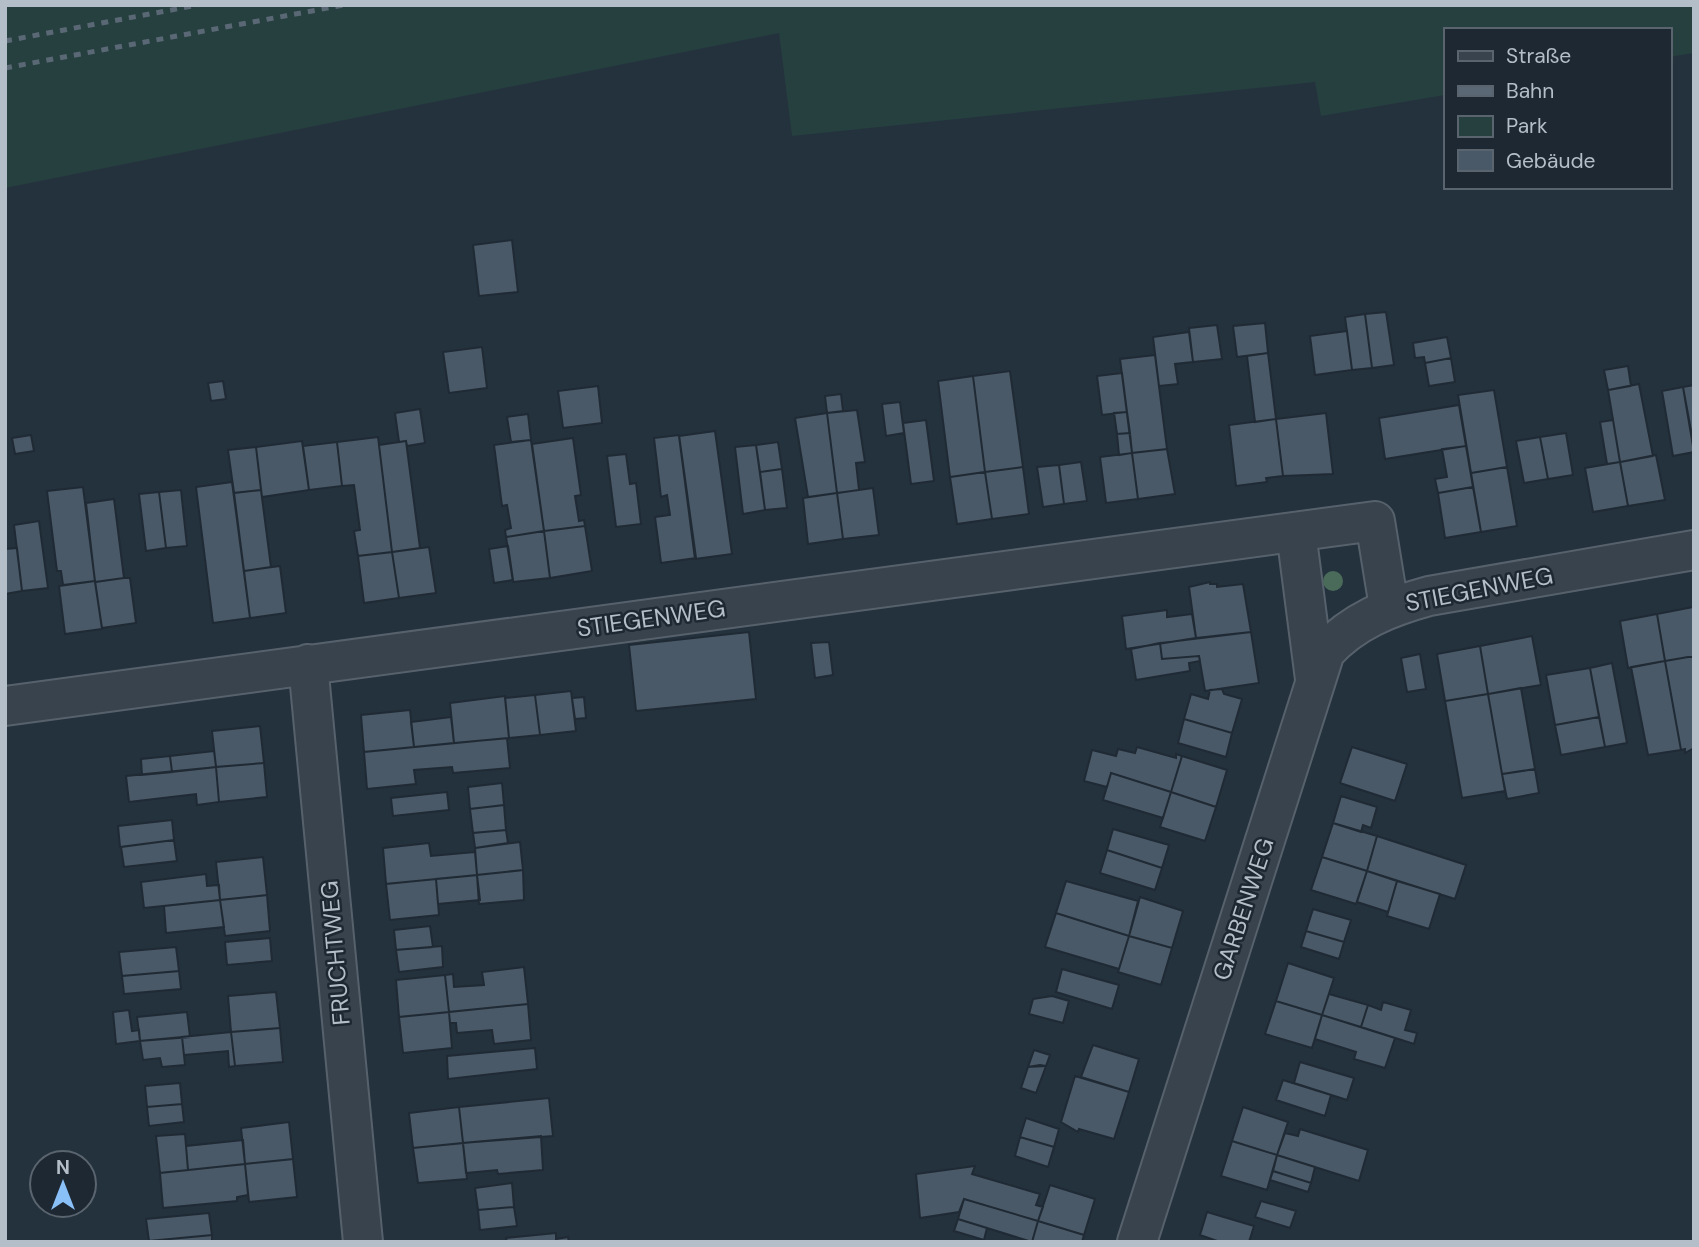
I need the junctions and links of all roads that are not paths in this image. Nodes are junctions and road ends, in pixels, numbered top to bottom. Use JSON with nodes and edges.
{"nodes":[{"id":1,"x":1296,"y":532,"type":"junction"},
{"id":2,"x":1694,"y":550,"type":"edge"},
{"id":3,"x":1389,"y":607,"type":"junction"},
{"id":4,"x":308,"y":664,"type":"junction"},
{"id":5,"x":1315,"y":679,"type":"junction"},
{"id":6,"x":5,"y":706,"type":"edge"},
{"id":7,"x":363,"y":1242,"type":"edge"},
{"id":8,"x":1137,"y":1242,"type":"edge"}],
"edges":[{"from":1,"to":3,"type":"street","name":"STIEGENWEG"},
{"from":1,"to":4,"type":"street","name":"STIEGENWEG"},
{"from":1,"to":5,"type":"street"},
{"from":2,"to":3,"type":"street","name":"STIEGENWEG"},
{"from":3,"to":5,"type":"street","name":"GARBENWEG"},
{"from":4,"to":6,"type":"street","name":"STIEGENWEG"},
{"from":4,"to":7,"type":"street","name":"FRUCHTWEG"},
{"from":5,"to":8,"type":"street","name":"GARBENWEG"}]}
